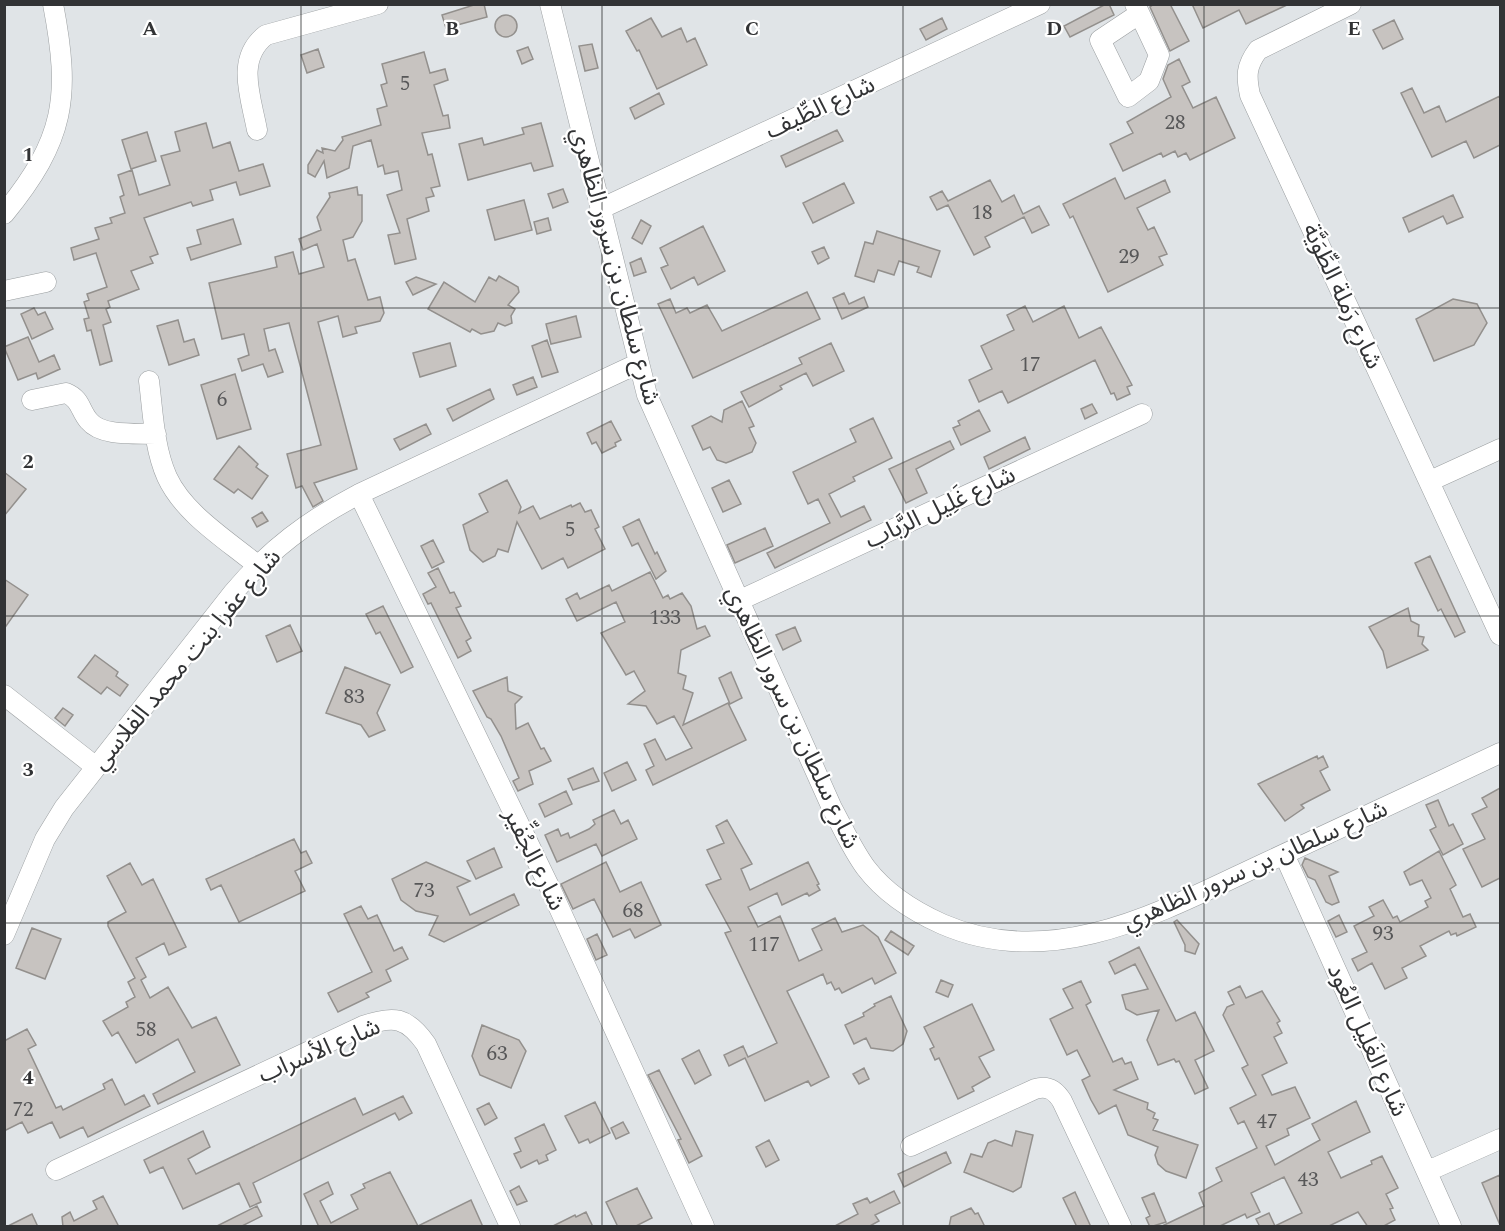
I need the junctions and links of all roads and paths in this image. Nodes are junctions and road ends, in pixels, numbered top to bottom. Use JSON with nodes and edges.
{"nodes":[{"id":1,"x":53,"y":4,"type":"edge"},
{"id":2,"x":378,"y":4,"type":"edge"},
{"id":3,"x":550,"y":4,"type":"edge"},
{"id":4,"x":1040,"y":4,"type":"edge"},
{"id":5,"x":1342,"y":6,"type":"edge"},
{"id":6,"x":258,"y":130,"type":"dead end"},
{"id":7,"x":600,"y":209,"type":"junction"},
{"id":8,"x":4,"y":214,"type":"edge"},
{"id":9,"x":46,"y":282,"type":"dead end"},
{"id":10,"x":4,"y":291,"type":"edge"},
{"id":11,"x":638,"y":364,"type":"junction"},
{"id":12,"x":149,"y":381,"type":"dead end"},
{"id":13,"x":32,"y":400,"type":"dead end"},
{"id":14,"x":1142,"y":414,"type":"dead end"},
{"id":15,"x":156,"y":434,"type":"junction"},
{"id":16,"x":1500,"y":449,"type":"edge"},
{"id":17,"x":1430,"y":481,"type":"junction"},
{"id":18,"x":359,"y":494,"type":"junction"},
{"id":19,"x":257,"y":565,"type":"junction"},
{"id":20,"x":738,"y":601,"type":"junction"},
{"id":21,"x":1500,"y":635,"type":"edge"},
{"id":22,"x":4,"y":695,"type":"edge"},
{"id":23,"x":1500,"y":753,"type":"edge"},
{"id":24,"x":96,"y":767,"type":"junction"},
{"id":25,"x":1284,"y":854,"type":"junction"},
{"id":26,"x":4,"y":935,"type":"edge"},
{"id":27,"x":1500,"y":1139,"type":"edge"},
{"id":28,"x":911,"y":1146,"type":"dead end"},
{"id":29,"x":56,"y":1170,"type":"dead end"},
{"id":30,"x":1428,"y":1171,"type":"junction"},
{"id":31,"x":510,"y":1227,"type":"edge"},
{"id":32,"x":704,"y":1227,"type":"edge"},
{"id":33,"x":1122,"y":1227,"type":"edge"},
{"id":34,"x":1451,"y":1227,"type":"edge"}],
"edges":[{"from":1,"to":8,"type":"street"},
{"from":2,"to":6,"type":"street"},
{"from":3,"to":7,"type":"street","name":"شارع سلطان بن سرور الظاهري"},
{"from":4,"to":7,"type":"street","name":"شارع الطِّيف"},
{"from":5,"to":17,"type":"street","name":"شارع رَملة الطِّوَيَّة"},
{"from":7,"to":11,"type":"street","name":"شارع سلطان بن سرور الظاهري"},
{"from":9,"to":10,"type":"street"},
{"from":11,"to":18,"type":"street","name":"شارع عفرا بنت محمد الفلاسي"},
{"from":11,"to":20,"type":"street","name":"شارع سلطان بن سرور الظاهري"},
{"from":12,"to":15,"type":"street"},
{"from":13,"to":15,"type":"street"},
{"from":14,"to":20,"type":"street","name":"شارع غَلِيل الرَّباب"},
{"from":15,"to":19,"type":"street"},
{"from":16,"to":17,"type":"street"},
{"from":17,"to":21,"type":"street","name":"شارع رَملة الطِّوَيَّة"},
{"from":18,"to":19,"type":"street","name":"شارع عفرا بنت محمد الفلاسي"},
{"from":18,"to":32,"type":"street","name":"شارع الجُفِّير"},
{"from":19,"to":24,"type":"street","name":"شارع عفرا بنت محمد الفلاسي"},
{"from":20,"to":25,"type":"street","name":"شارع سلطان بن سرور الظاهري"},
{"from":22,"to":24,"type":"street"},
{"from":23,"to":25,"type":"street","name":"شارع سلطان بن سرور الظاهري"},
{"from":24,"to":26,"type":"street","name":"شارع عفرا بنت محمد الفلاسي"},
{"from":25,"to":30,"type":"street","name":"شارع الغَلِيل العُود"},
{"from":27,"to":30,"type":"street"},
{"from":28,"to":33,"type":"street"},
{"from":29,"to":31,"type":"street","name":"شارع الأسراب"},
{"from":30,"to":34,"type":"street","name":"شارع الغَلِيل العُود"}]}
